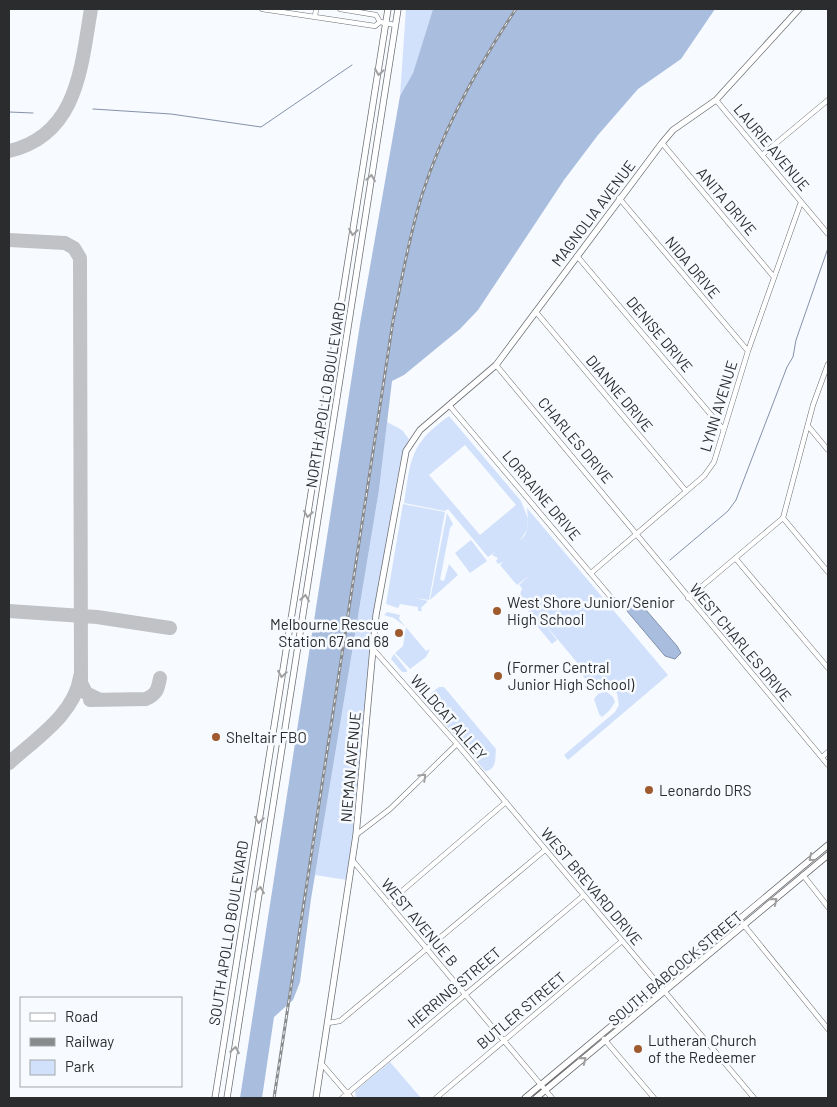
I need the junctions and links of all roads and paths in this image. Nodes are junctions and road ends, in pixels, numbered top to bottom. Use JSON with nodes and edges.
{"nodes":[{"id":1,"x":262,"y":9,"type":"edge"},
{"id":2,"x":316,"y":9,"type":"edge"},
{"id":3,"x":340,"y":9,"type":"edge"},
{"id":4,"x":388,"y":9,"type":"edge"},
{"id":5,"x":398,"y":9,"type":"edge"},
{"id":6,"x":799,"y":9,"type":"edge"},
{"id":7,"x":315,"y":17,"type":"junction"},
{"id":8,"x":383,"y":23,"type":"junction"},
{"id":9,"x":395,"y":25,"type":"junction"},
{"id":10,"x":716,"y":100,"type":"junction"},
{"id":11,"x":828,"y":100,"type":"edge"},
{"id":12,"x":662,"y":143,"type":"junction"},
{"id":13,"x":762,"y":155,"type":"junction"},
{"id":14,"x":619,"y":198,"type":"junction"},
{"id":15,"x":801,"y":202,"type":"junction"},
{"id":16,"x":828,"y":234,"type":"edge"},
{"id":17,"x":577,"y":256,"type":"junction"},
{"id":18,"x":773,"y":276,"type":"junction"},
{"id":19,"x":536,"y":312,"type":"junction"},
{"id":20,"x":748,"y":351,"type":"junction"},
{"id":21,"x":828,"y":364,"type":"edge"},
{"id":22,"x":496,"y":365,"type":"junction"},
{"id":23,"x":449,"y":405,"type":"junction"},
{"id":24,"x":808,"y":426,"type":"junction"},
{"id":25,"x":724,"y":429,"type":"junction"},
{"id":26,"x":413,"y":439,"type":"joint"},
{"id":27,"x":828,"y":450,"type":"edge"},
{"id":28,"x":686,"y":491,"type":"junction"},
{"id":29,"x":783,"y":518,"type":"junction"},
{"id":30,"x":637,"y":532,"type":"junction"},
{"id":31,"x":736,"y":558,"type":"junction"},
{"id":32,"x":828,"y":560,"type":"edge"},
{"id":33,"x":823,"y":565,"type":"junction"},
{"id":34,"x":828,"y":572,"type":"edge"},
{"id":35,"x":591,"y":573,"type":"junction"},
{"id":36,"x":688,"y":598,"type":"junction"},
{"id":37,"x":614,"y":602,"type":"dead end"},
{"id":38,"x":374,"y":649,"type":"junction"},
{"id":39,"x":828,"y":668,"type":"edge"},
{"id":40,"x":457,"y":744,"type":"junction"},
{"id":41,"x":828,"y":752,"type":"edge"},
{"id":42,"x":822,"y":758,"type":"junction"},
{"id":43,"x":828,"y":765,"type":"edge"},
{"id":44,"x":266,"y":772,"type":"joint"},
{"id":45,"x":276,"y":784,"type":"joint"},
{"id":46,"x":506,"y":802,"type":"junction"},
{"id":47,"x":356,"y":836,"type":"junction"},
{"id":48,"x":828,"y":845,"type":"edge"},
{"id":49,"x":545,"y":850,"type":"junction"},
{"id":50,"x":828,"y":855,"type":"edge"},
{"id":51,"x":353,"y":861,"type":"junction"},
{"id":52,"x":799,"y":870,"type":"junction"},
{"id":53,"x":804,"y":876,"type":"junction"},
{"id":54,"x":583,"y":896,"type":"junction"},
{"id":55,"x":388,"y":903,"type":"junction"},
{"id":56,"x":828,"y":907,"type":"edge"},
{"id":57,"x":740,"y":919,"type":"junction"},
{"id":58,"x":744,"y":925,"type":"junction"},
{"id":59,"x":622,"y":941,"type":"junction"},
{"id":60,"x":427,"y":949,"type":"junction"},
{"id":61,"x":659,"y":986,"type":"junction"},
{"id":62,"x":664,"y":992,"type":"junction"},
{"id":63,"x":464,"y":994,"type":"junction"},
{"id":64,"x":328,"y":1023,"type":"junction"},
{"id":65,"x":828,"y":1029,"type":"edge"},
{"id":66,"x":599,"y":1036,"type":"junction"},
{"id":67,"x":503,"y":1041,"type":"junction"},
{"id":68,"x":607,"y":1041,"type":"junction"},
{"id":69,"x":321,"y":1063,"type":"junction"},
{"id":70,"x":541,"y":1085,"type":"junction"},
{"id":71,"x":546,"y":1090,"type":"junction"},
{"id":72,"x":350,"y":1096,"type":"edge"},
{"id":73,"x":215,"y":1098,"type":"edge"},
{"id":74,"x":227,"y":1098,"type":"edge"},
{"id":75,"x":316,"y":1098,"type":"edge"},
{"id":76,"x":342,"y":1098,"type":"edge"},
{"id":77,"x":436,"y":1098,"type":"edge"},
{"id":78,"x":525,"y":1098,"type":"edge"},
{"id":79,"x":536,"y":1098,"type":"edge"},
{"id":80,"x":552,"y":1098,"type":"edge"},
{"id":81,"x":654,"y":1098,"type":"edge"},
{"id":82,"x":754,"y":1098,"type":"edge"}],
"edges":[{"from":1,"to":7,"type":"street"},
{"from":2,"to":7,"type":"street"},
{"from":3,"to":8,"type":"street"},
{"from":4,"to":8,"type":"street","name":"NORTH APOLLO BOULEVARD"},
{"from":5,"to":9,"type":"street","name":"NORTH APOLLO BOULEVARD"},
{"from":6,"to":10,"type":"street","name":"MAGNOLIA AVENUE"},
{"from":7,"to":8,"type":"street"},
{"from":8,"to":9,"type":"street"},
{"from":8,"to":44,"type":"street","name":"NORTH APOLLO BOULEVARD","one_way":true},
{"from":45,"to":9,"type":"street","name":"NORTH APOLLO BOULEVARD","one_way":true},
{"from":10,"to":12,"type":"street","name":"MAGNOLIA AVENUE"},
{"from":10,"to":13,"type":"street","name":"LAURIE AVENUE"},
{"from":11,"to":13,"type":"street"},
{"from":12,"to":14,"type":"street","name":"MAGNOLIA AVENUE"},
{"from":12,"to":18,"type":"street","name":"ANITA DRIVE"},
{"from":13,"to":15,"type":"street","name":"LAURIE AVENUE"},
{"from":14,"to":17,"type":"street","name":"MAGNOLIA AVENUE"},
{"from":14,"to":20,"type":"street","name":"NIDA DRIVE"},
{"from":15,"to":16,"type":"street","name":"LAURIE AVENUE"},
{"from":15,"to":18,"type":"street","name":"LYNN AVENUE"},
{"from":17,"to":19,"type":"street","name":"MAGNOLIA AVENUE"},
{"from":17,"to":25,"type":"street","name":"DENISE DRIVE"},
{"from":18,"to":20,"type":"street","name":"LYNN AVENUE"},
{"from":19,"to":22,"type":"street","name":"MAGNOLIA AVENUE"},
{"from":19,"to":28,"type":"street","name":"DIANNE DRIVE"},
{"from":20,"to":25,"type":"street","name":"LYNN AVENUE"},
{"from":21,"to":24,"type":"street"},
{"from":22,"to":23,"type":"street","name":"MAGNOLIA AVENUE"},
{"from":22,"to":30,"type":"street","name":"CHARLES DRIVE"},
{"from":23,"to":26,"type":"street","name":"MAGNOLIA AVENUE"},
{"from":23,"to":35,"type":"street","name":"LORRAINE DRIVE"},
{"from":24,"to":27,"type":"street"},
{"from":24,"to":29,"type":"street"},
{"from":25,"to":28,"type":"street","name":"LYNN AVENUE"},
{"from":26,"to":38,"type":"street","name":"NIEMAN AVENUE"},
{"from":28,"to":30,"type":"street","name":"LYNN AVENUE"},
{"from":29,"to":31,"type":"street"},
{"from":29,"to":33,"type":"street"},
{"from":30,"to":35,"type":"street","name":"LYNN AVENUE"},
{"from":30,"to":36,"type":"street","name":"WEST CHARLES DRIVE"},
{"from":31,"to":36,"type":"street"},
{"from":31,"to":39,"type":"street"},
{"from":32,"to":33,"type":"street"},
{"from":33,"to":34,"type":"street"},
{"from":35,"to":37,"type":"street","name":"LORRAINE DRIVE"},
{"from":36,"to":42,"type":"street","name":"WEST CHARLES DRIVE"},
{"from":38,"to":40,"type":"street","name":"WILDCAT ALLEY"},
{"from":38,"to":47,"type":"street","name":"NIEMAN AVENUE"},
{"from":40,"to":46,"type":"street","name":"WILDCAT ALLEY"},
{"from":47,"to":40,"type":"street","one_way":true},
{"from":41,"to":42,"type":"street"},
{"from":42,"to":43,"type":"street","name":"WEST CHARLES DRIVE"},
{"from":44,"to":73,"type":"street","name":"SOUTH APOLLO BOULEVARD","one_way":true},
{"from":74,"to":45,"type":"street","name":"SOUTH APOLLO BOULEVARD","one_way":true},
{"from":46,"to":49,"type":"street","name":"WEST BREVARD DRIVE"},
{"from":46,"to":55,"type":"street"},
{"from":47,"to":51,"type":"street","name":"NIEMAN AVENUE"},
{"from":48,"to":52,"type":"street","name":"SOUTH BABCOCK STREET","one_way":true},
{"from":49,"to":54,"type":"street","name":"WEST BREVARD DRIVE"},
{"from":49,"to":60,"type":"street"},
{"from":50,"to":53,"type":"street","name":"SOUTH BABCOCK STREET"},
{"from":51,"to":55,"type":"street","name":"WEST AVENUE B"},
{"from":51,"to":64,"type":"street","name":"NIEMAN AVENUE"},
{"from":52,"to":53,"type":"street"},
{"from":52,"to":57,"type":"street","name":"SOUTH BABCOCK STREET"},
{"from":53,"to":56,"type":"street"},
{"from":58,"to":53,"type":"street","name":"SOUTH BABCOCK STREET","one_way":true},
{"from":54,"to":59,"type":"street","name":"WEST BREVARD DRIVE"},
{"from":54,"to":63,"type":"street","name":"HERRING STREET"},
{"from":55,"to":60,"type":"street","name":"WEST AVENUE B"},
{"from":57,"to":58,"type":"street"},
{"from":57,"to":61,"type":"street","name":"SOUTH BABCOCK STREET"},
{"from":58,"to":62,"type":"street","name":"SOUTH BABCOCK STREET"},
{"from":58,"to":65,"type":"street"},
{"from":59,"to":61,"type":"street","name":"WEST BREVARD DRIVE"},
{"from":59,"to":67,"type":"street","name":"BUTLER STREET"},
{"from":60,"to":63,"type":"street","name":"WEST AVENUE B"},
{"from":60,"to":64,"type":"street"},
{"from":61,"to":62,"type":"street","name":"WEST BREVARD DRIVE"},
{"from":61,"to":66,"type":"street","name":"SOUTH BABCOCK STREET"},
{"from":62,"to":68,"type":"street","name":"SOUTH BABCOCK STREET"},
{"from":62,"to":82,"type":"street","name":"WEST BREVARD DRIVE"},
{"from":63,"to":67,"type":"street","name":"WEST AVENUE B"},
{"from":63,"to":72,"type":"street","name":"HERRING STREET"},
{"from":64,"to":69,"type":"street","name":"NIEMAN AVENUE"},
{"from":66,"to":68,"type":"street"},
{"from":66,"to":70,"type":"street","name":"SOUTH BABCOCK STREET"},
{"from":67,"to":70,"type":"street","name":"WEST AVENUE B"},
{"from":67,"to":77,"type":"street","name":"BUTLER STREET"},
{"from":71,"to":68,"type":"street","name":"SOUTH BABCOCK STREET","one_way":true},
{"from":68,"to":81,"type":"street"},
{"from":69,"to":72,"type":"street"},
{"from":69,"to":75,"type":"street","name":"NIEMAN AVENUE"},
{"from":70,"to":71,"type":"street","name":"WEST AVENUE B"},
{"from":70,"to":78,"type":"street","name":"SOUTH BABCOCK STREET"},
{"from":71,"to":79,"type":"street","name":"SOUTH BABCOCK STREET"},
{"from":71,"to":80,"type":"street","name":"WEST AVENUE B"},
{"from":72,"to":76,"type":"street","name":"HERRING STREET"}]}
